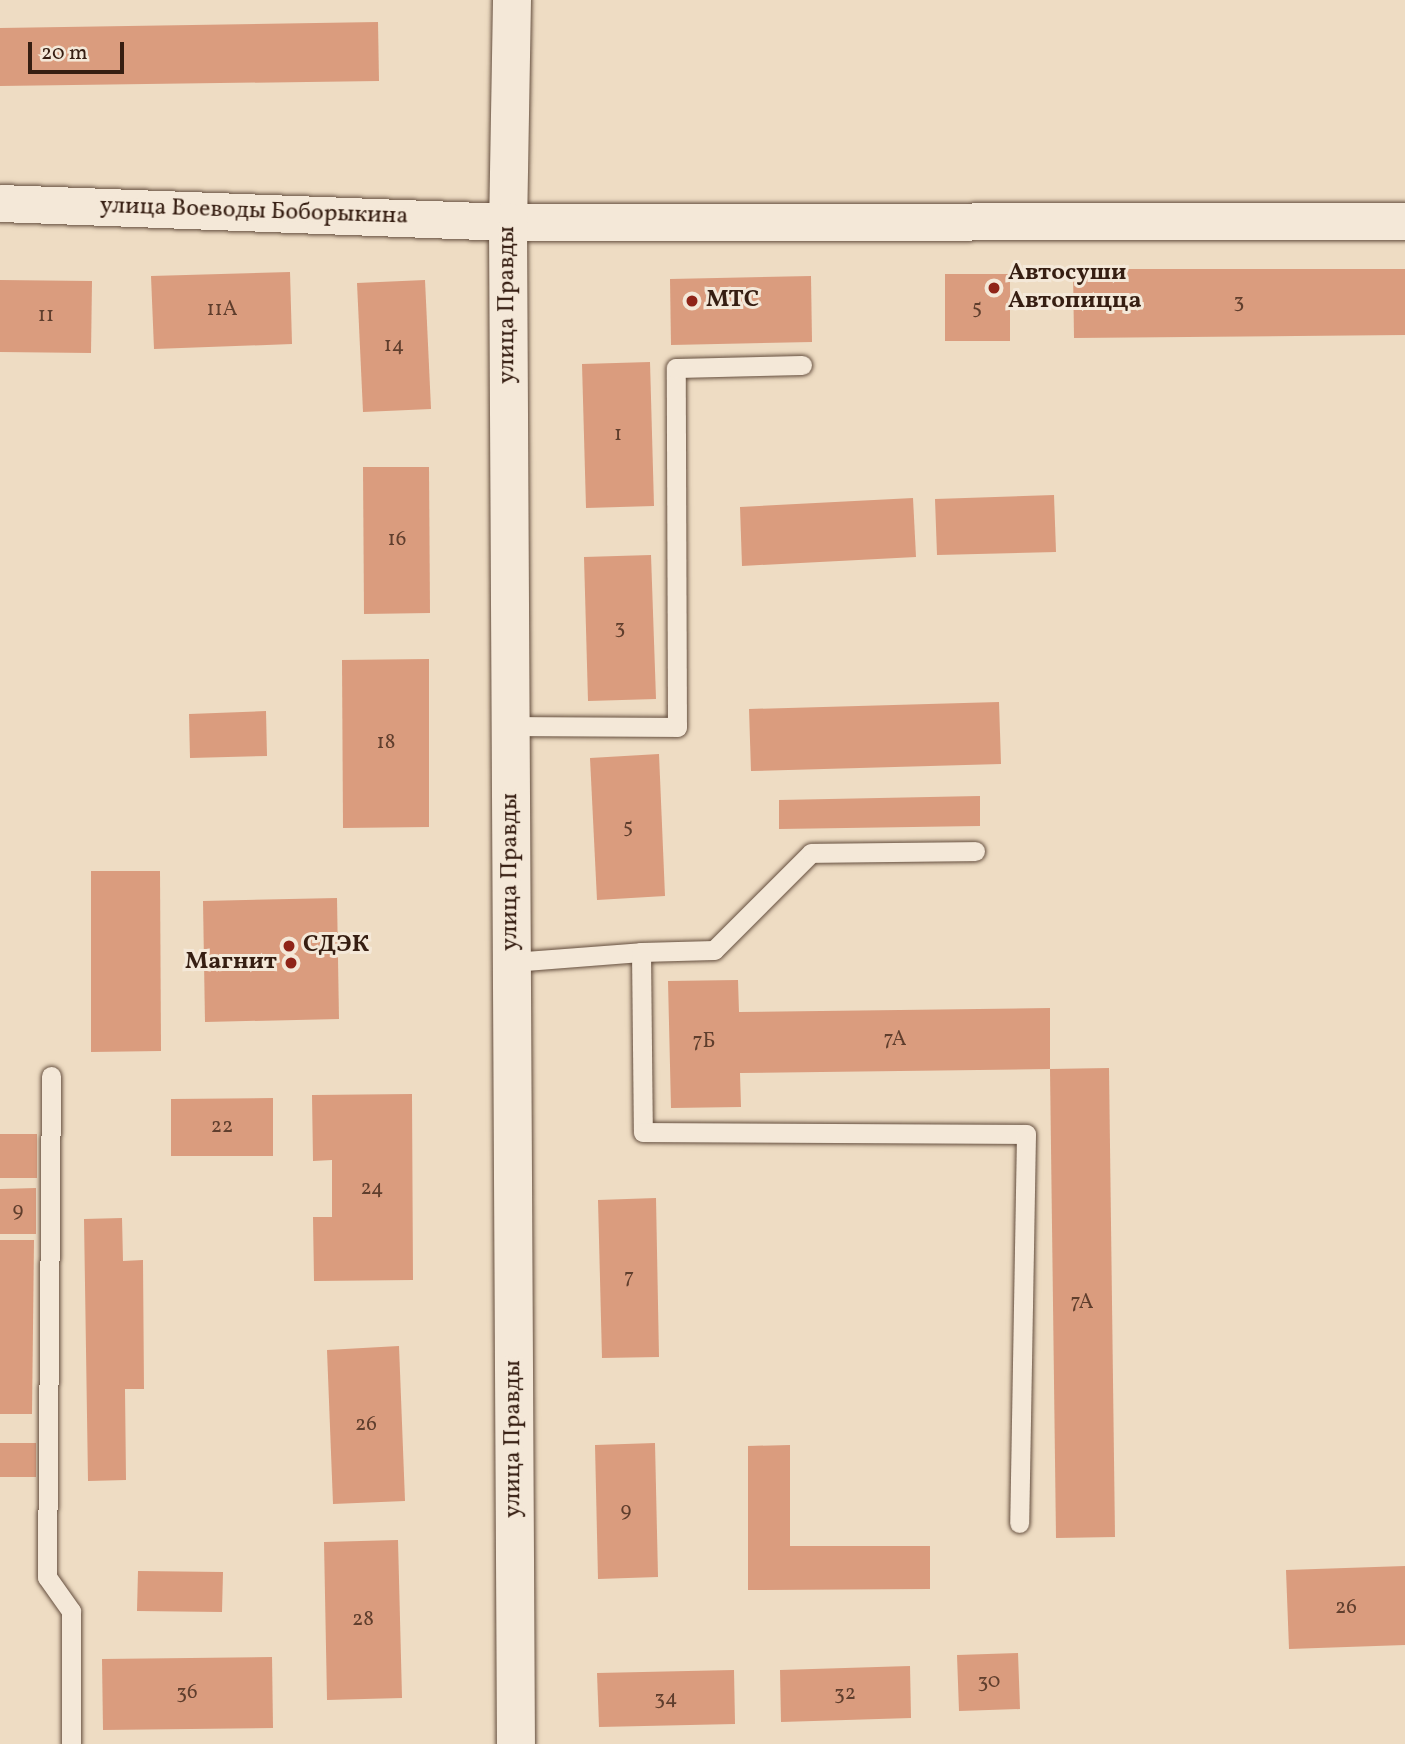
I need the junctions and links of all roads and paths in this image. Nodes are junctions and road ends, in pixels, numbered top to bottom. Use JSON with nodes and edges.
{"nodes":[{"id":1,"x":512,"y":0,"type":"edge"},
{"id":2,"x":0,"y":203,"type":"edge"},
{"id":3,"x":1405,"y":221,"type":"edge"},
{"id":4,"x":508,"y":222,"type":"junction"},
{"id":5,"x":802,"y":365,"type":"dead end"},
{"id":6,"x":511,"y":726,"type":"junction"},
{"id":7,"x":975,"y":851,"type":"dead end"},
{"id":8,"x":642,"y":952,"type":"junction"},
{"id":9,"x":512,"y":962,"type":"junction"},
{"id":10,"x":51,"y":1076,"type":"dead end"},
{"id":11,"x":1019,"y":1524,"type":"dead end"},
{"id":12,"x":71,"y":1744,"type":"edge"},
{"id":13,"x":516,"y":1744,"type":"edge"}],
"edges":[{"from":1,"to":4,"type":"street","name":"улица Правды"},
{"from":2,"to":4,"type":"street","name":"улица Воеводы Боборыкина"},
{"from":3,"to":4,"type":"street","name":"улица Воеводы Боборыкина"},
{"from":4,"to":6,"type":"street","name":"улица Правды"},
{"from":5,"to":6,"type":"lane"},
{"from":6,"to":9,"type":"street","name":"улица Правды"},
{"from":7,"to":8,"type":"lane"},
{"from":8,"to":9,"type":"lane"},
{"from":8,"to":11,"type":"lane"},
{"from":9,"to":13,"type":"street","name":"улица Правды"},
{"from":10,"to":12,"type":"lane"}]}
